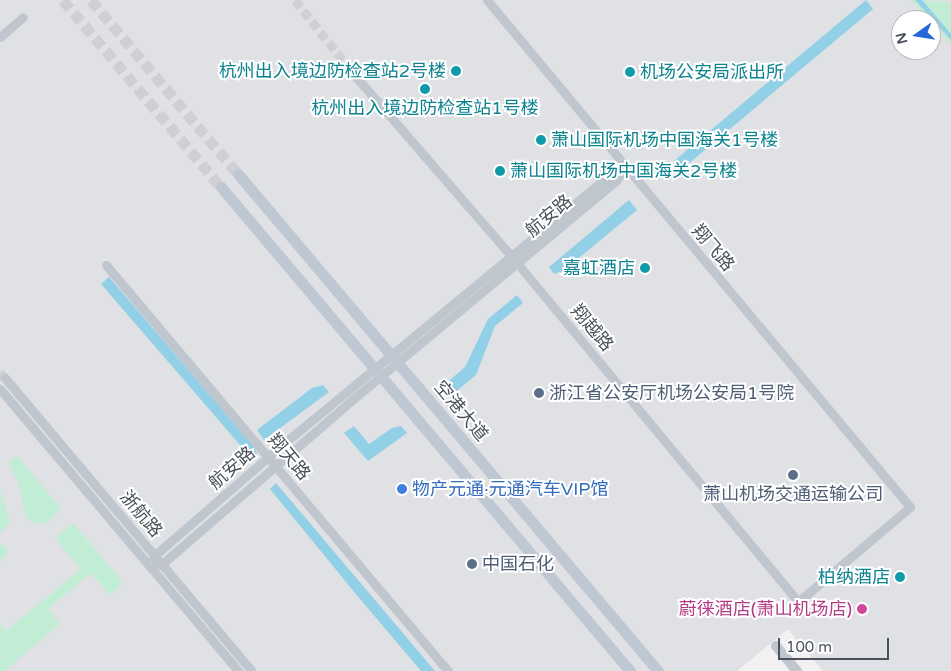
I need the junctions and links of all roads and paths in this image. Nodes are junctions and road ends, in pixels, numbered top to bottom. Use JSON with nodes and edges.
{"nodes":[{"id":1,"x":487,"y":0,"type":"edge"},
{"id":2,"x":23,"y":17,"type":"dead end"},
{"id":3,"x":0,"y":37,"type":"edge"},
{"id":4,"x":357,"y":78,"type":"tunnel mouth"},
{"id":5,"x":625,"y":168,"type":"junction"},
{"id":6,"x":238,"y":174,"type":"tunnel mouth"},
{"id":7,"x":221,"y":187,"type":"tunnel mouth"},
{"id":8,"x":515,"y":260,"type":"junction"},
{"id":9,"x":106,"y":264,"type":"dead end"},
{"id":10,"x":394,"y":359,"type":"junction"},
{"id":11,"x":378,"y":372,"type":"junction"},
{"id":12,"x":5,"y":378,"type":"dead end"},
{"id":13,"x":0,"y":389,"type":"edge"},
{"id":14,"x":268,"y":458,"type":"junction"},
{"id":15,"x":276,"y":467,"type":"junction"},
{"id":16,"x":155,"y":555,"type":"junction"},
{"id":17,"x":162,"y":564,"type":"junction"},
{"id":18,"x":150,"y":566,"type":"junction"},
{"id":19,"x":798,"y":602,"type":"joint"},
{"id":20,"x":776,"y":646,"type":"dead end"},
{"id":21,"x":238,"y":671,"type":"edge"},
{"id":22,"x":252,"y":671,"type":"edge"},
{"id":23,"x":448,"y":671,"type":"edge"},
{"id":24,"x":630,"y":671,"type":"edge"},
{"id":25,"x":658,"y":671,"type":"edge"},
{"id":26,"x":797,"y":671,"type":"edge"}],
"edges":[{"from":1,"to":5,"type":"street","name":"翔飞路"},
{"from":2,"to":3,"type":"street"},
{"from":4,"to":8,"type":"street","name":"翔越路"},
{"from":5,"to":8,"type":"street","name":"航安路"},
{"from":5,"to":19,"type":"street","name":"翔飞路"},
{"from":6,"to":10,"type":"main road","name":"空港大道"},
{"from":7,"to":11,"type":"main road"},
{"from":8,"to":10,"type":"street","name":"航安路"},
{"from":8,"to":19,"type":"street","name":"翔越路"},
{"from":9,"to":14,"type":"street","name":"翔天路"},
{"from":10,"to":11,"type":"street","name":"航安路"},
{"from":10,"to":25,"type":"main road","name":"空港大道"},
{"from":11,"to":14,"type":"street","name":"航安路"},
{"from":11,"to":15,"type":"street","name":"航安路"},
{"from":11,"to":24,"type":"main road"},
{"from":12,"to":16,"type":"street","name":"浙航路"},
{"from":13,"to":18,"type":"street","name":"浙航路"},
{"from":14,"to":15,"type":"street","name":"翔天路"},
{"from":14,"to":16,"type":"street","name":"航安路"},
{"from":15,"to":17,"type":"street","name":"航安路"},
{"from":15,"to":23,"type":"street","name":"翔天路"},
{"from":16,"to":17,"type":"street","name":"浙航路"},
{"from":16,"to":18,"type":"street","name":"航安路"},
{"from":17,"to":18,"type":"street"},
{"from":17,"to":22,"type":"street","name":"浙航路"},
{"from":18,"to":21,"type":"street","name":"浙航路"},
{"from":20,"to":26,"type":"street"}]}
